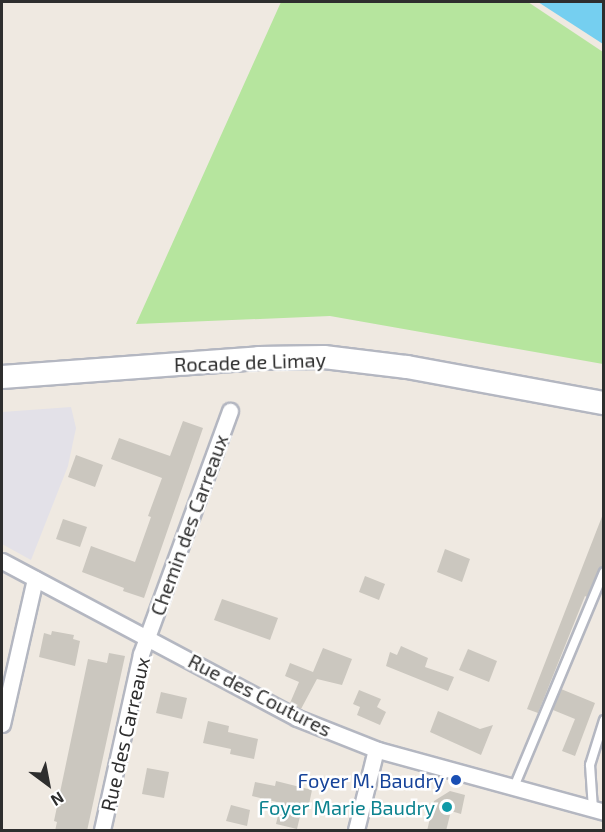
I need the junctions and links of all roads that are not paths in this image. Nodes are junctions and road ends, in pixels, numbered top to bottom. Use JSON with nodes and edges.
{"nodes":[{"id":1,"x":2,"y":377,"type":"edge"},
{"id":2,"x":603,"y":403,"type":"edge"},
{"id":3,"x":230,"y":411,"type":"dead end"},
{"id":4,"x":2,"y":561,"type":"edge"},
{"id":5,"x":603,"y":575,"type":"edge"},
{"id":6,"x":35,"y":579,"type":"junction"},
{"id":7,"x":149,"y":638,"type":"junction"},
{"id":8,"x":603,"y":720,"type":"edge"},
{"id":9,"x":2,"y":724,"type":"edge"},
{"id":10,"x":376,"y":749,"type":"junction"},
{"id":11,"x":513,"y":789,"type":"junction"},
{"id":12,"x":598,"y":811,"type":"edge"},
{"id":13,"x":102,"y":831,"type":"edge"},
{"id":14,"x":356,"y":831,"type":"edge"}],
"edges":[{"from":1,"to":2,"type":"main road","name":"Rocade de Limay"},
{"from":3,"to":7,"type":"street","name":"Chemin des Carreaux"},
{"from":4,"to":6,"type":"street","name":"Rue des Coutures"},
{"from":5,"to":11,"type":"lane"},
{"from":6,"to":7,"type":"street","name":"Rue des Coutures"},
{"from":6,"to":9,"type":"street"},
{"from":7,"to":10,"type":"street","name":"Rue des Coutures"},
{"from":7,"to":13,"type":"street","name":"Rue des Carreaux"},
{"from":8,"to":12,"type":"lane"},
{"from":10,"to":11,"type":"street","name":"Rue des Coutures"},
{"from":10,"to":14,"type":"street"},
{"from":11,"to":12,"type":"street","name":"Rue des Coutures"}]}
